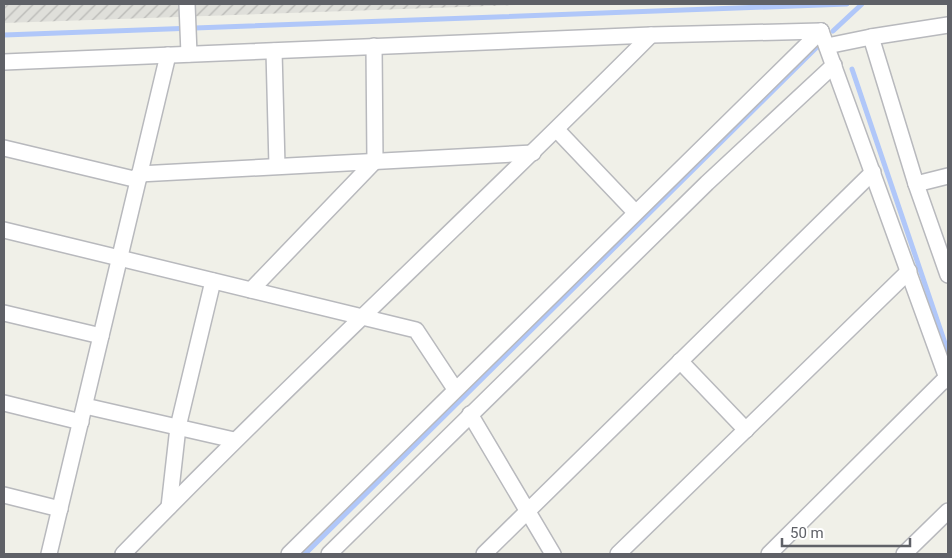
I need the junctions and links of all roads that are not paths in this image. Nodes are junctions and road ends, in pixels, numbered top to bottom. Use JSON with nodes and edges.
{"nodes":[{"id":1,"x":188,"y":4,"type":"edge"},
{"id":2,"x":948,"y":25,"type":"edge"},
{"id":3,"x":821,"y":31,"type":"junction"},
{"id":4,"x":651,"y":35,"type":"junction"},
{"id":5,"x":871,"y":37,"type":"junction"},
{"id":6,"x":374,"y":46,"type":"junction"},
{"id":7,"x":827,"y":46,"type":"junction"},
{"id":8,"x":189,"y":49,"type":"junction"},
{"id":9,"x":274,"y":51,"type":"junction"},
{"id":10,"x":168,"y":55,"type":"junction"},
{"id":11,"x":4,"y":62,"type":"edge"},
{"id":12,"x":834,"y":65,"type":"junction"},
{"id":13,"x":557,"y":130,"type":"junction"},
{"id":14,"x":4,"y":148,"type":"edge"},
{"id":15,"x":534,"y":153,"type":"junction"},
{"id":16,"x":375,"y":161,"type":"junction"},
{"id":17,"x":277,"y":166,"type":"junction"},
{"id":18,"x":873,"y":172,"type":"junction"},
{"id":19,"x":948,"y":176,"type":"edge"},
{"id":20,"x":139,"y":177,"type":"junction"},
{"id":21,"x":916,"y":184,"type":"junction"},
{"id":22,"x":635,"y":212,"type":"junction"},
{"id":23,"x":4,"y":230,"type":"edge"},
{"id":24,"x":120,"y":258,"type":"junction"},
{"id":25,"x":909,"y":271,"type":"junction"},
{"id":26,"x":948,"y":275,"type":"edge"},
{"id":27,"x":213,"y":280,"type":"junction"},
{"id":28,"x":251,"y":290,"type":"junction"},
{"id":29,"x":4,"y":313,"type":"edge"},
{"id":30,"x":360,"y":316,"type":"junction"},
{"id":31,"x":101,"y":336,"type":"junction"},
{"id":32,"x":680,"y":361,"type":"junction"},
{"id":33,"x":948,"y":378,"type":"edge"},
{"id":34,"x":455,"y":389,"type":"junction"},
{"id":35,"x":4,"y":403,"type":"edge"},
{"id":36,"x":85,"y":406,"type":"junction"},
{"id":37,"x":470,"y":414,"type":"junction"},
{"id":38,"x":81,"y":422,"type":"junction"},
{"id":39,"x":178,"y":427,"type":"junction"},
{"id":40,"x":746,"y":430,"type":"junction"},
{"id":41,"x":234,"y":440,"type":"junction"},
{"id":42,"x":4,"y":494,"type":"edge"},
{"id":43,"x":169,"y":507,"type":"junction"},
{"id":44,"x":60,"y":509,"type":"junction"},
{"id":45,"x":948,"y":511,"type":"edge"},
{"id":46,"x":527,"y":512,"type":"junction"},
{"id":47,"x":50,"y":554,"type":"edge"},
{"id":48,"x":123,"y":554,"type":"edge"},
{"id":49,"x":288,"y":554,"type":"edge"},
{"id":50,"x":329,"y":554,"type":"edge"},
{"id":51,"x":484,"y":554,"type":"edge"},
{"id":52,"x":553,"y":554,"type":"edge"},
{"id":53,"x":618,"y":554,"type":"edge"},
{"id":54,"x":769,"y":554,"type":"edge"},
{"id":55,"x":904,"y":554,"type":"edge"}],
"edges":[{"from":1,"to":8,"type":"street"},
{"from":2,"to":5,"type":"street"},
{"from":3,"to":4,"type":"street"},
{"from":3,"to":7,"type":"street"},
{"from":3,"to":22,"type":"street"},
{"from":4,"to":6,"type":"street"},
{"from":4,"to":13,"type":"street"},
{"from":5,"to":7,"type":"street"},
{"from":5,"to":21,"type":"street"},
{"from":6,"to":9,"type":"street"},
{"from":6,"to":16,"type":"street"},
{"from":7,"to":12,"type":"street"},
{"from":8,"to":9,"type":"street"},
{"from":8,"to":10,"type":"street"},
{"from":9,"to":17,"type":"street"},
{"from":10,"to":11,"type":"street"},
{"from":10,"to":20,"type":"street"},
{"from":12,"to":18,"type":"street"},
{"from":12,"to":37,"type":"street"},
{"from":13,"to":15,"type":"street"},
{"from":13,"to":22,"type":"street"},
{"from":14,"to":20,"type":"street"},
{"from":15,"to":16,"type":"street"},
{"from":15,"to":30,"type":"street"},
{"from":16,"to":17,"type":"street"},
{"from":16,"to":28,"type":"street"},
{"from":17,"to":20,"type":"street"},
{"from":18,"to":25,"type":"street"},
{"from":18,"to":32,"type":"street"},
{"from":19,"to":21,"type":"street"},
{"from":20,"to":24,"type":"street"},
{"from":21,"to":26,"type":"street"},
{"from":22,"to":34,"type":"street"},
{"from":23,"to":24,"type":"street"},
{"from":24,"to":27,"type":"street"},
{"from":24,"to":31,"type":"street"},
{"from":25,"to":33,"type":"street"},
{"from":25,"to":40,"type":"street"},
{"from":27,"to":28,"type":"street"},
{"from":27,"to":39,"type":"street"},
{"from":28,"to":30,"type":"street"},
{"from":29,"to":31,"type":"street"},
{"from":30,"to":34,"type":"street"},
{"from":30,"to":41,"type":"street"},
{"from":31,"to":36,"type":"street"},
{"from":32,"to":40,"type":"street"},
{"from":32,"to":46,"type":"street"},
{"from":33,"to":54,"type":"street"},
{"from":34,"to":49,"type":"street"},
{"from":35,"to":38,"type":"street"},
{"from":36,"to":38,"type":"street"},
{"from":36,"to":39,"type":"street"},
{"from":37,"to":46,"type":"street"},
{"from":37,"to":50,"type":"street"},
{"from":38,"to":44,"type":"street"},
{"from":39,"to":41,"type":"street"},
{"from":39,"to":43,"type":"street"},
{"from":40,"to":53,"type":"street"},
{"from":41,"to":43,"type":"street"},
{"from":42,"to":44,"type":"street"},
{"from":43,"to":48,"type":"street"},
{"from":44,"to":47,"type":"street"},
{"from":45,"to":55,"type":"street"},
{"from":46,"to":51,"type":"street"},
{"from":46,"to":52,"type":"street"}]}
